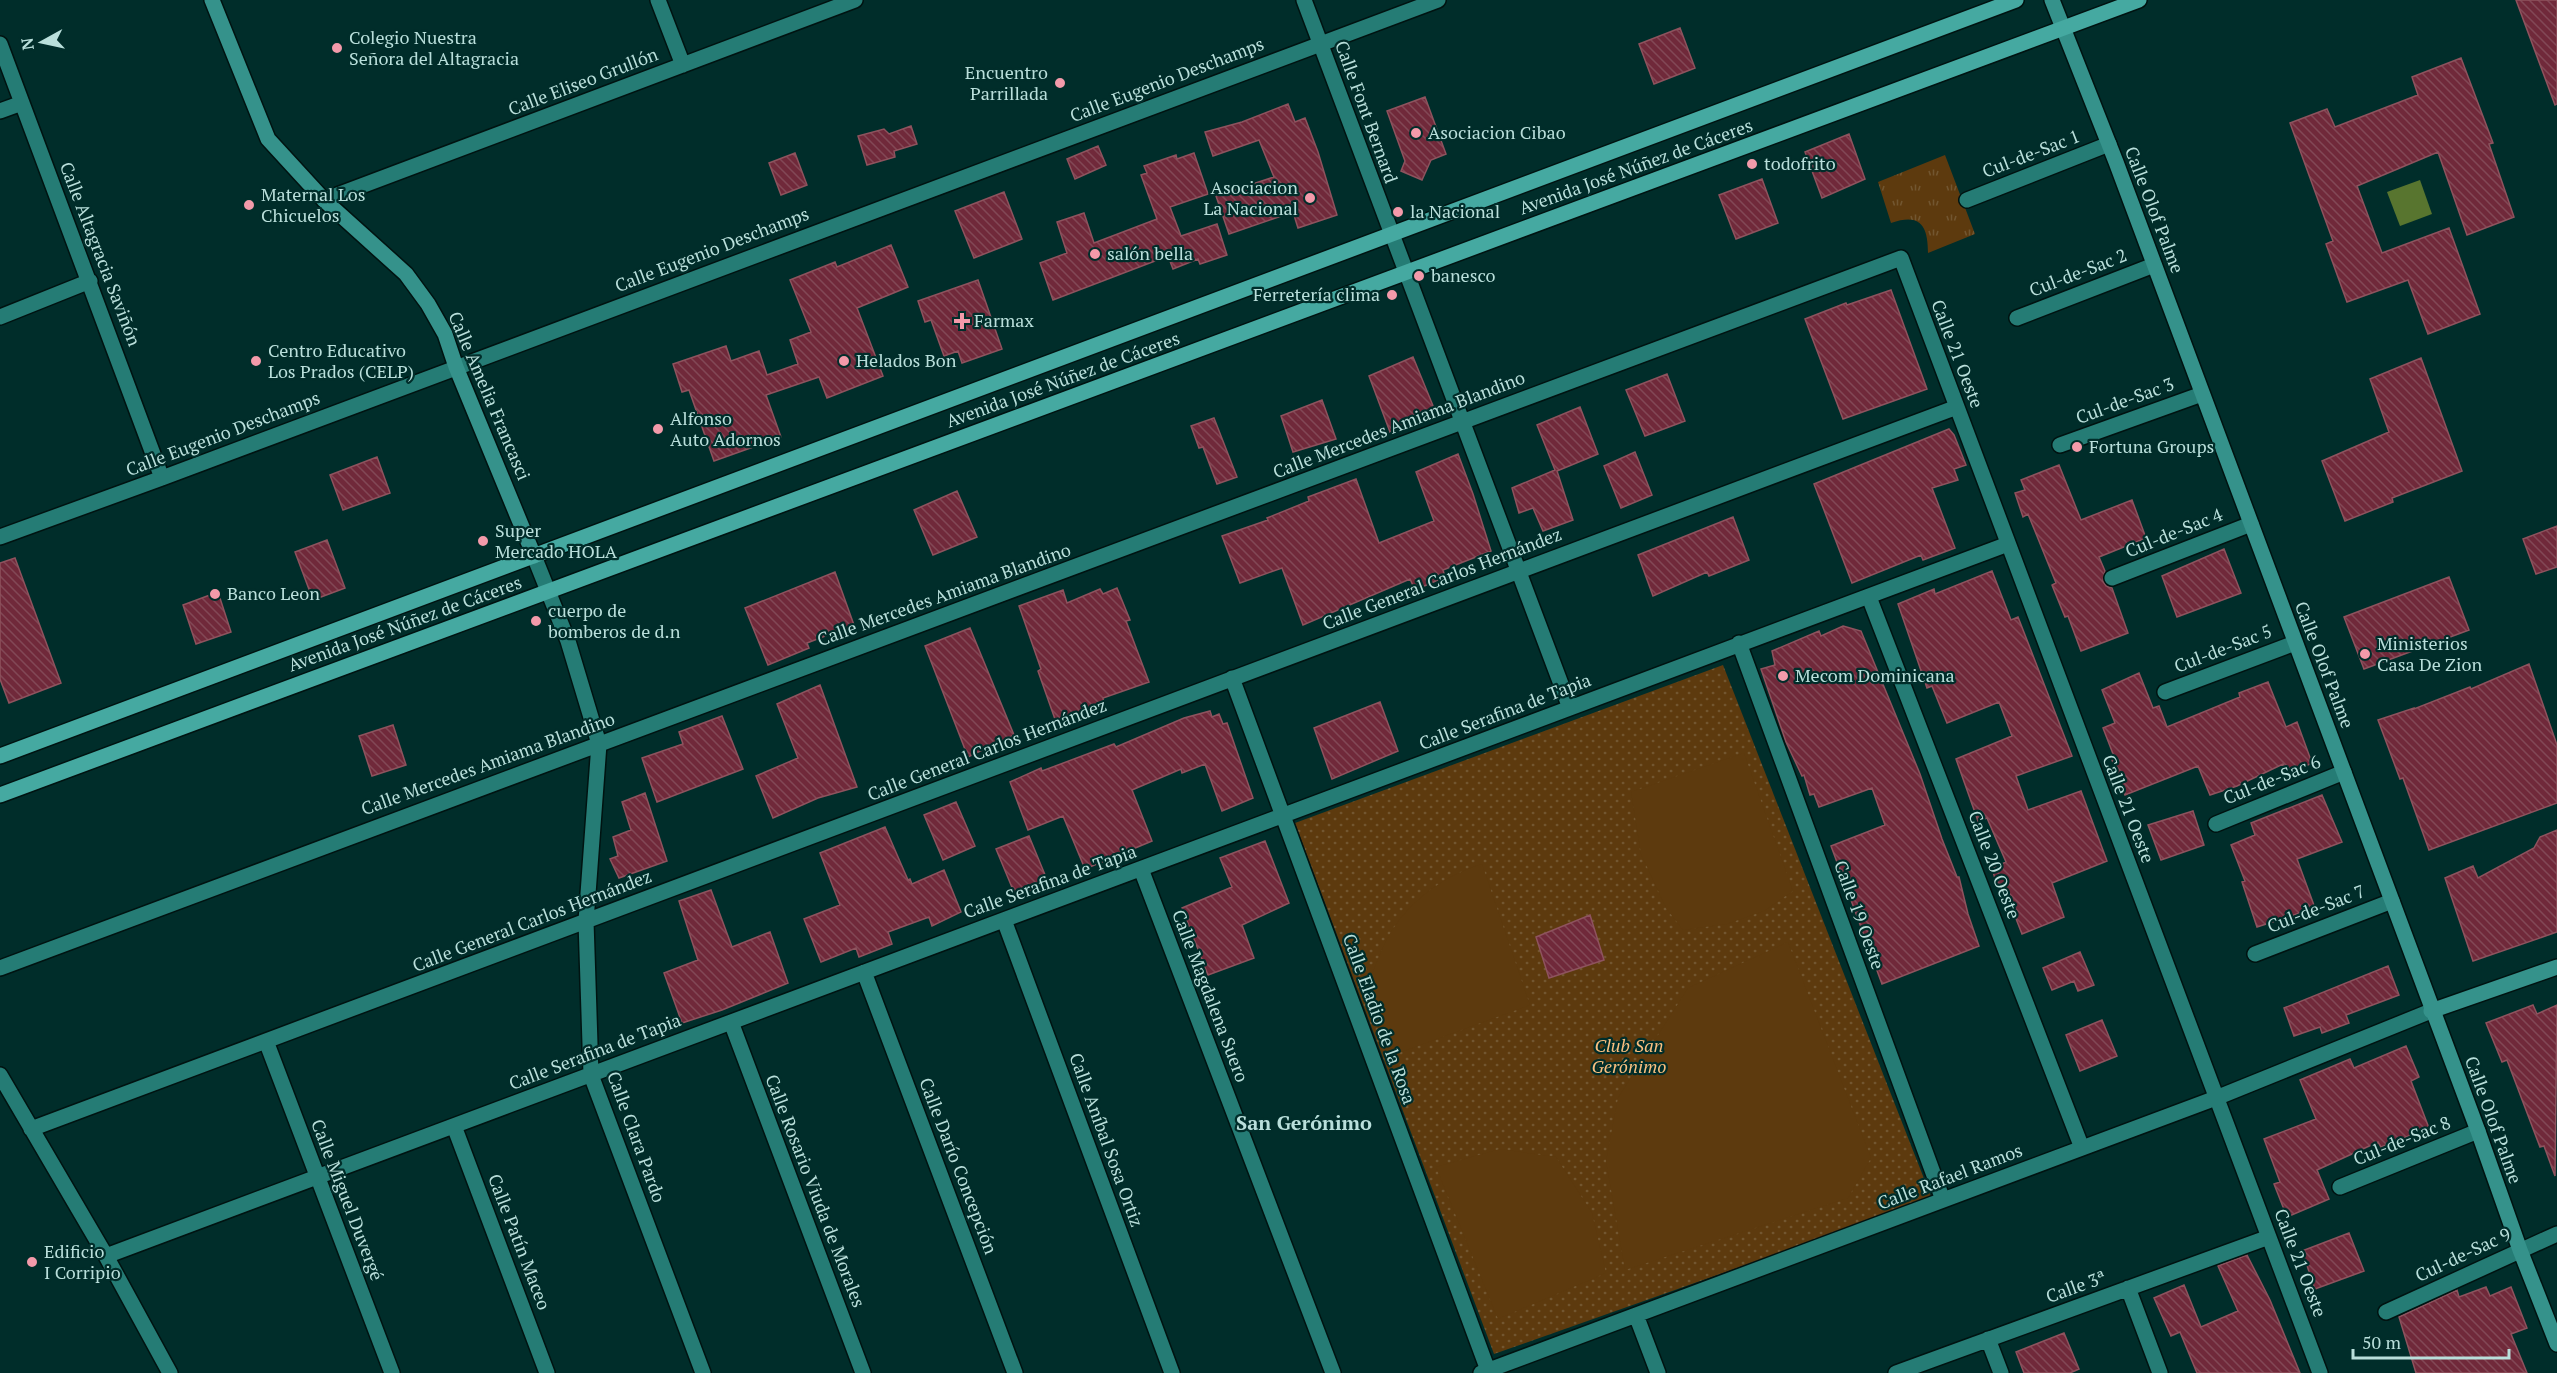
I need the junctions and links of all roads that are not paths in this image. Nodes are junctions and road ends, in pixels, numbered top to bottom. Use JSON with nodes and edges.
{"nodes":[{"id":1,"x":212,"y":0,"type":"edge"},
{"id":2,"x":658,"y":0,"type":"edge"},
{"id":3,"x":855,"y":0,"type":"edge"},
{"id":4,"x":1304,"y":0,"type":"edge"},
{"id":5,"x":1438,"y":0,"type":"edge"},
{"id":6,"x":2016,"y":0,"type":"edge"},
{"id":7,"x":2052,"y":0,"type":"edge"},
{"id":8,"x":2139,"y":0,"type":"edge"},
{"id":9,"x":2063,"y":29,"type":"junction"},
{"id":10,"x":0,"y":44,"type":"edge"},
{"id":11,"x":1320,"y":44,"type":"junction"},
{"id":12,"x":683,"y":65,"type":"junction"},
{"id":13,"x":22,"y":103,"type":"junction"},
{"id":14,"x":0,"y":111,"type":"edge"},
{"id":15,"x":2109,"y":144,"type":"junction"},
{"id":16,"x":324,"y":200,"type":"junction"},
{"id":17,"x":1967,"y":200,"type":"dead end"},
{"id":18,"x":1391,"y":234,"type":"junction"},
{"id":19,"x":1900,"y":258,"type":"joint"},
{"id":20,"x":2154,"y":265,"type":"junction"},
{"id":21,"x":1405,"y":273,"type":"junction"},
{"id":22,"x":90,"y":281,"type":"junction"},
{"id":23,"x":0,"y":316,"type":"edge"},
{"id":24,"x":2017,"y":318,"type":"dead end"},
{"id":25,"x":456,"y":367,"type":"junction"},
{"id":26,"x":2202,"y":394,"type":"junction"},
{"id":27,"x":1956,"y":407,"type":"junction"},
{"id":28,"x":1463,"y":421,"type":"junction"},
{"id":29,"x":2060,"y":445,"type":"dead end"},
{"id":30,"x":162,"y":478,"type":"junction"},
{"id":31,"x":2251,"y":524,"type":"junction"},
{"id":32,"x":0,"y":537,"type":"edge"},
{"id":33,"x":2008,"y":544,"type":"junction"},
{"id":34,"x":534,"y":556,"type":"junction"},
{"id":35,"x":1519,"y":571,"type":"junction"},
{"id":36,"x":2112,"y":578,"type":"dead end"},
{"id":37,"x":547,"y":592,"type":"junction"},
{"id":38,"x":1869,"y":597,"type":"junction"},
{"id":39,"x":1739,"y":643,"type":"junction"},
{"id":40,"x":2295,"y":643,"type":"junction"},
{"id":41,"x":1232,"y":678,"type":"junction"},
{"id":42,"x":2165,"y":692,"type":"dead end"},
{"id":43,"x":1570,"y":708,"type":"junction"},
{"id":44,"x":599,"y":744,"type":"junction"},
{"id":45,"x":0,"y":756,"type":"edge"},
{"id":46,"x":2344,"y":772,"type":"junction"},
{"id":47,"x":0,"y":795,"type":"edge"},
{"id":48,"x":1283,"y":816,"type":"junction"},
{"id":49,"x":2216,"y":824,"type":"dead end"},
{"id":50,"x":1141,"y":869,"type":"junction"},
{"id":51,"x":2392,"y":901,"type":"junction"},
{"id":52,"x":1004,"y":920,"type":"junction"},
{"id":53,"x":586,"y":921,"type":"junction"},
{"id":54,"x":2255,"y":954,"type":"dead end"},
{"id":55,"x":2557,"y":967,"type":"edge"},
{"id":56,"x":0,"y":968,"type":"edge"},
{"id":57,"x":864,"y":972,"type":"junction"},
{"id":58,"x":2431,"y":1011,"type":"junction"},
{"id":59,"x":731,"y":1022,"type":"junction"},
{"id":60,"x":266,"y":1041,"type":"junction"},
{"id":61,"x":0,"y":1075,"type":"edge"},
{"id":62,"x":591,"y":1075,"type":"junction"},
{"id":63,"x":2217,"y":1098,"type":"junction"},
{"id":64,"x":454,"y":1126,"type":"junction"},
{"id":65,"x":31,"y":1129,"type":"junction"},
{"id":66,"x":2478,"y":1131,"type":"junction"},
{"id":67,"x":2082,"y":1148,"type":"junction"},
{"id":68,"x":318,"y":1177,"type":"junction"},
{"id":69,"x":2340,"y":1187,"type":"dead end"},
{"id":70,"x":1943,"y":1200,"type":"junction"},
{"id":71,"x":2557,"y":1234,"type":"edge"},
{"id":72,"x":2269,"y":1237,"type":"junction"},
{"id":73,"x":2520,"y":1250,"type":"junction"},
{"id":74,"x":106,"y":1256,"type":"junction"},
{"id":75,"x":2128,"y":1288,"type":"junction"},
{"id":76,"x":2386,"y":1312,"type":"dead end"},
{"id":77,"x":1636,"y":1315,"type":"junction"},
{"id":78,"x":1988,"y":1340,"type":"junction"},
{"id":79,"x":2557,"y":1344,"type":"edge"},
{"id":80,"x":1486,"y":1372,"type":"edge"},
{"id":81,"x":170,"y":1373,"type":"edge"},
{"id":82,"x":392,"y":1373,"type":"edge"},
{"id":83,"x":547,"y":1373,"type":"edge"},
{"id":84,"x":703,"y":1373,"type":"edge"},
{"id":85,"x":863,"y":1373,"type":"edge"},
{"id":86,"x":1015,"y":1373,"type":"edge"},
{"id":87,"x":1172,"y":1373,"type":"edge"},
{"id":88,"x":1332,"y":1373,"type":"edge"},
{"id":89,"x":1658,"y":1373,"type":"edge"},
{"id":90,"x":1896,"y":1373,"type":"edge"},
{"id":91,"x":2001,"y":1373,"type":"edge"},
{"id":92,"x":2160,"y":1373,"type":"edge"},
{"id":93,"x":2320,"y":1373,"type":"edge"}],
"edges":[{"from":1,"to":16,"type":"street","name":"Calle Amelia Francasci"},
{"from":2,"to":12,"type":"street"},
{"from":3,"to":12,"type":"street","name":"Calle Eliseo Grullón"},
{"from":4,"to":11,"type":"street","name":"Calle Font Bernard"},
{"from":5,"to":11,"type":"street","name":"Calle Eugenio Deschamps"},
{"from":6,"to":18,"type":"main road","name":"Avenida José Núñez de Cáceres"},
{"from":7,"to":9,"type":"street","name":"Calle Olof Palme"},
{"from":8,"to":9,"type":"main road","name":"Avenida José Núñez de Cáceres"},
{"from":9,"to":15,"type":"street","name":"Calle Olof Palme"},
{"from":9,"to":21,"type":"main road","name":"Avenida José Núñez de Cáceres"},
{"from":10,"to":13,"type":"street","name":"Calle Altagracia Saviñón"},
{"from":11,"to":18,"type":"street","name":"Calle Font Bernard"},
{"from":11,"to":25,"type":"street","name":"Calle Eugenio Deschamps"},
{"from":12,"to":16,"type":"street","name":"Calle Eliseo Grullón"},
{"from":13,"to":14,"type":"street"},
{"from":13,"to":22,"type":"street","name":"Calle Altagracia Saviñón"},
{"from":15,"to":17,"type":"street","name":"Cul-de-Sac 1"},
{"from":15,"to":20,"type":"street","name":"Calle Olof Palme"},
{"from":16,"to":25,"type":"street","name":"Calle Amelia Francasci"},
{"from":18,"to":21,"type":"street","name":"Calle Font Bernard"},
{"from":18,"to":34,"type":"main road","name":"Avenida José Núñez de Cáceres"},
{"from":19,"to":27,"type":"street","name":"Calle 21 Oeste"},
{"from":19,"to":28,"type":"street","name":"Calle Mercedes Amiama Blandino"},
{"from":20,"to":24,"type":"street","name":"Cul-de-Sac 2"},
{"from":20,"to":26,"type":"street","name":"Calle Olof Palme"},
{"from":21,"to":28,"type":"street","name":"Calle Font Bernard"},
{"from":21,"to":37,"type":"main road","name":"Avenida José Núñez de Cáceres"},
{"from":22,"to":23,"type":"street"},
{"from":22,"to":30,"type":"street","name":"Calle Altagracia Saviñón"},
{"from":25,"to":30,"type":"street","name":"Calle Eugenio Deschamps"},
{"from":25,"to":34,"type":"street","name":"Calle Amelia Francasci"},
{"from":26,"to":29,"type":"street","name":"Cul-de-Sac 3"},
{"from":26,"to":31,"type":"street","name":"Calle Olof Palme"},
{"from":27,"to":33,"type":"street","name":"Calle 21 Oeste"},
{"from":27,"to":35,"type":"street","name":"Calle General Carlos Hernández"},
{"from":28,"to":35,"type":"street","name":"Calle Font Bernard"},
{"from":28,"to":44,"type":"street","name":"Calle Mercedes Amiama Blandino"},
{"from":30,"to":32,"type":"street","name":"Calle Eugenio Deschamps"},
{"from":31,"to":36,"type":"street","name":"Cul-de-Sac 4"},
{"from":31,"to":40,"type":"street","name":"Calle Olof Palme"},
{"from":33,"to":38,"type":"street","name":"Calle Serafina de Tapia"},
{"from":33,"to":63,"type":"street","name":"Calle 21 Oeste"},
{"from":34,"to":37,"type":"street","name":"Calle Clara Pardo"},
{"from":34,"to":45,"type":"main road","name":"Avenida José Núñez de Cáceres"},
{"from":35,"to":41,"type":"street","name":"Calle General Carlos Hernández"},
{"from":35,"to":43,"type":"street","name":"Calle Font Bernard"},
{"from":37,"to":44,"type":"street","name":"Calle Clara Pardo"},
{"from":37,"to":47,"type":"main road","name":"Avenida José Núñez de Cáceres"},
{"from":38,"to":39,"type":"street","name":"Calle Serafina de Tapia"},
{"from":38,"to":67,"type":"street","name":"Calle 20 Oeste"},
{"from":39,"to":43,"type":"street","name":"Calle Serafina de Tapia"},
{"from":39,"to":70,"type":"street","name":"Calle 19 Oeste"},
{"from":40,"to":42,"type":"street","name":"Cul-de-Sac 5"},
{"from":40,"to":46,"type":"street","name":"Calle Olof Palme"},
{"from":41,"to":48,"type":"street","name":"Calle Eladio de la Rosa"},
{"from":41,"to":53,"type":"street","name":"Calle General Carlos Hernández"},
{"from":43,"to":48,"type":"street","name":"Calle Serafina de Tapia"},
{"from":44,"to":53,"type":"street","name":"Calle Clara Pardo"},
{"from":44,"to":56,"type":"street","name":"Calle Mercedes Amiama Blandino"},
{"from":46,"to":49,"type":"street","name":"Cul-de-Sac 6"},
{"from":46,"to":51,"type":"street","name":"Calle Olof Palme"},
{"from":48,"to":50,"type":"street","name":"Calle Serafina de Tapia"},
{"from":48,"to":80,"type":"street","name":"Calle Eladio de la Rosa"},
{"from":50,"to":52,"type":"street","name":"Calle Serafina de Tapia"},
{"from":50,"to":88,"type":"street","name":"Calle Magdalena Suero"},
{"from":51,"to":54,"type":"street","name":"Cul-de-Sac 7"},
{"from":51,"to":58,"type":"street","name":"Calle Olof Palme"},
{"from":52,"to":57,"type":"street","name":"Calle Serafina de Tapia"},
{"from":52,"to":87,"type":"street","name":"Calle Aníbal Sosa Ortiz"},
{"from":53,"to":60,"type":"street","name":"Calle General Carlos Hernández"},
{"from":53,"to":62,"type":"street","name":"Calle Clara Pardo"},
{"from":55,"to":58,"type":"street"},
{"from":57,"to":59,"type":"street","name":"Calle Serafina de Tapia"},
{"from":57,"to":86,"type":"street","name":"Calle Darío Concepción"},
{"from":58,"to":63,"type":"street","name":"Calle Rafael Ramos"},
{"from":58,"to":66,"type":"street","name":"Calle Olof Palme"},
{"from":59,"to":62,"type":"street","name":"Calle Serafina de Tapia"},
{"from":59,"to":85,"type":"street","name":"Calle Rosario Viuda de Morales"},
{"from":60,"to":65,"type":"street","name":"Calle General Carlos Hernández"},
{"from":60,"to":68,"type":"street","name":"Calle Miguel Duvergé"},
{"from":61,"to":65,"type":"street"},
{"from":62,"to":64,"type":"street","name":"Calle Serafina de Tapia"},
{"from":62,"to":84,"type":"street","name":"Calle Clara Pardo"},
{"from":63,"to":67,"type":"street","name":"Calle Rafael Ramos"},
{"from":63,"to":72,"type":"street","name":"Calle 21 Oeste"},
{"from":64,"to":68,"type":"street","name":"Calle Serafina de Tapia"},
{"from":64,"to":83,"type":"street","name":"Calle Patín Maceo"},
{"from":65,"to":74,"type":"street"},
{"from":66,"to":69,"type":"street","name":"Cul-de-Sac 8"},
{"from":66,"to":73,"type":"street","name":"Calle Olof Palme"},
{"from":67,"to":70,"type":"street","name":"Calle Rafael Ramos"},
{"from":68,"to":74,"type":"street","name":"Calle Serafina de Tapia"},
{"from":68,"to":82,"type":"street","name":"Calle Miguel Duvergé"},
{"from":70,"to":77,"type":"street","name":"Calle Rafael Ramos"},
{"from":71,"to":73,"type":"street","name":"Cul-de-Sac 9"},
{"from":72,"to":75,"type":"street","name":"Calle 3ª"},
{"from":72,"to":93,"type":"street","name":"Calle 21 Oeste"},
{"from":73,"to":76,"type":"street","name":"Cul-de-Sac 9"},
{"from":73,"to":79,"type":"street","name":"Calle Olof Palme"},
{"from":74,"to":81,"type":"street"},
{"from":75,"to":78,"type":"street","name":"Calle 3ª"},
{"from":75,"to":92,"type":"street"},
{"from":77,"to":80,"type":"street","name":"Calle Rafael Ramos"},
{"from":77,"to":89,"type":"street"},
{"from":78,"to":90,"type":"street","name":"Calle 3ª"},
{"from":78,"to":91,"type":"street"}]}
